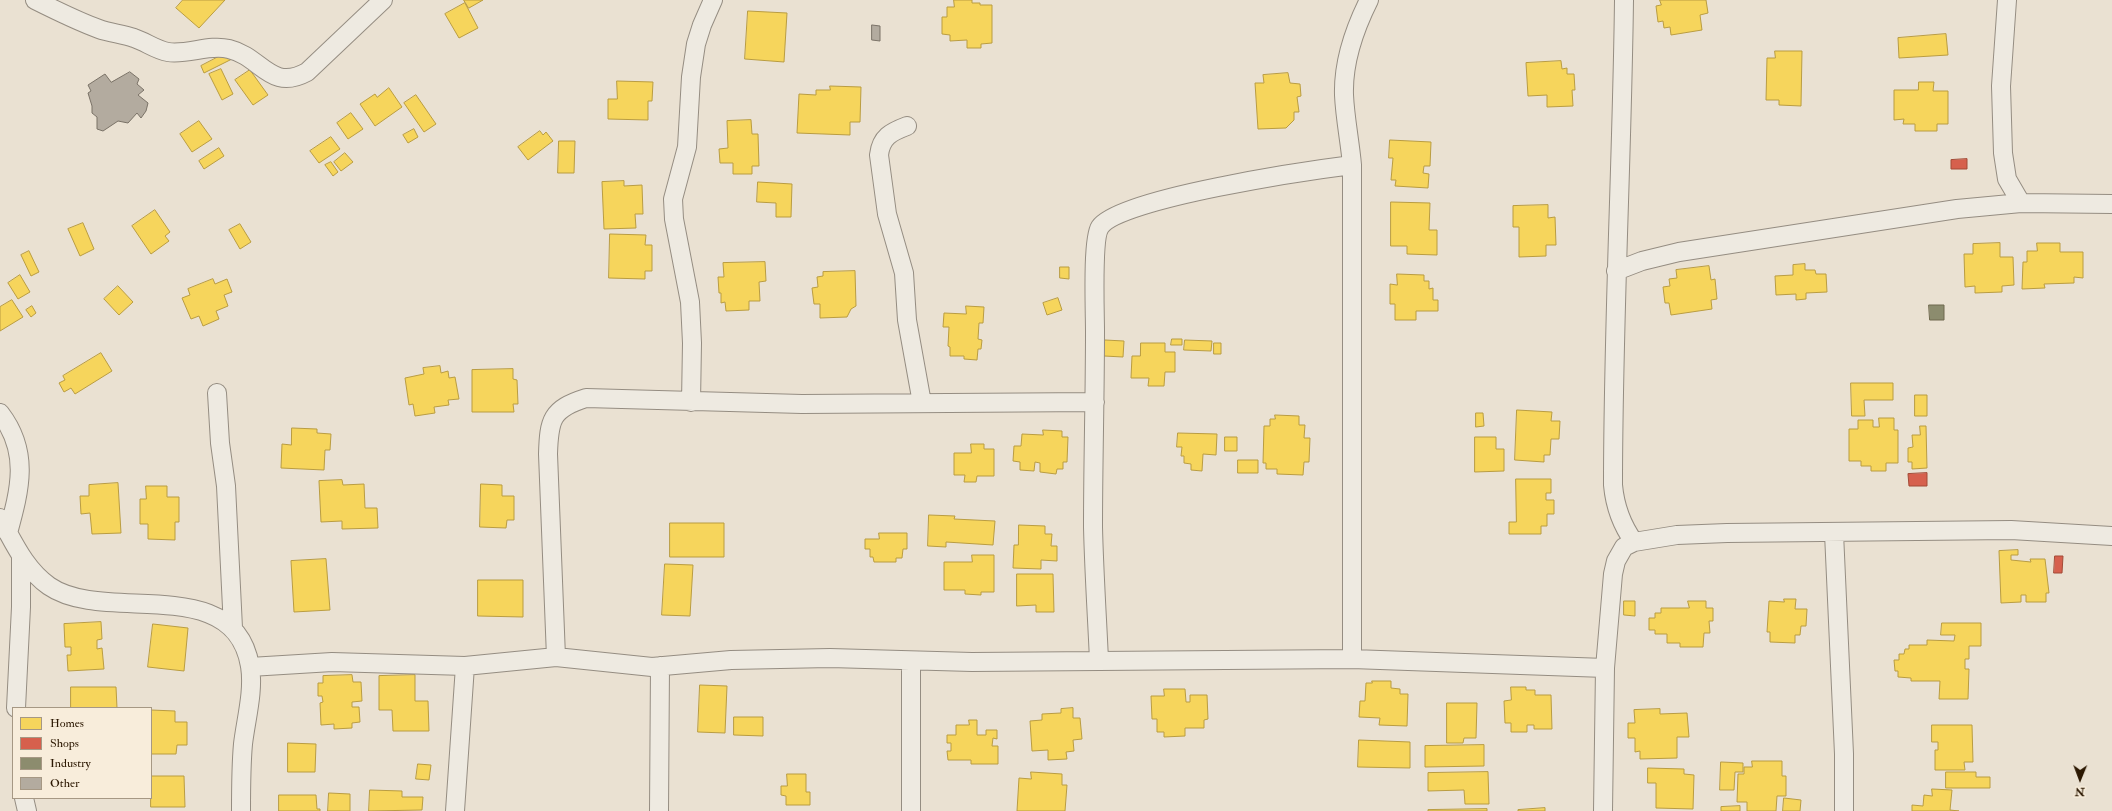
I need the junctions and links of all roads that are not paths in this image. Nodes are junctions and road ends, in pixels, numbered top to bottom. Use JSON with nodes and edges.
{"nodes":[{"id":1,"x":34,"y":0,"type":"edge"},
{"id":2,"x":383,"y":0,"type":"edge"},
{"id":3,"x":713,"y":0,"type":"edge"},
{"id":4,"x":1369,"y":0,"type":"edge"},
{"id":5,"x":1624,"y":0,"type":"edge"},
{"id":6,"x":2006,"y":0,"type":"edge"},
{"id":7,"x":907,"y":126,"type":"dead end"},
{"id":8,"x":1352,"y":165,"type":"junction"},
{"id":9,"x":2021,"y":203,"type":"junction"},
{"id":10,"x":2112,"y":204,"type":"edge"},
{"id":11,"x":1616,"y":271,"type":"junction"},
{"id":12,"x":217,"y":393,"type":"dead end"},
{"id":13,"x":691,"y":402,"type":"junction"},
{"id":14,"x":1095,"y":402,"type":"junction"},
{"id":15,"x":922,"y":403,"type":"junction"},
{"id":16,"x":0,"y":413,"type":"edge"},
{"id":17,"x":4,"y":525,"type":"edge"},
{"id":18,"x":1834,"y":533,"type":"junction"},
{"id":19,"x":2112,"y":536,"type":"edge"},
{"id":20,"x":1634,"y":542,"type":"junction"},
{"id":21,"x":21,"y":557,"type":"junction"},
{"id":22,"x":233,"y":628,"type":"junction"},
{"id":23,"x":556,"y":657,"type":"junction"},
{"id":24,"x":1352,"y":659,"type":"junction"},
{"id":25,"x":1099,"y":660,"type":"junction"},
{"id":26,"x":912,"y":661,"type":"junction"},
{"id":27,"x":465,"y":666,"type":"junction"},
{"id":28,"x":660,"y":666,"type":"junction"},
{"id":29,"x":250,"y":667,"type":"junction"},
{"id":30,"x":1604,"y":668,"type":"junction"},
{"id":31,"x":16,"y":707,"type":"edge"},
{"id":32,"x":24,"y":799,"type":"edge"},
{"id":33,"x":27,"y":811,"type":"edge"},
{"id":34,"x":241,"y":811,"type":"edge"},
{"id":35,"x":455,"y":811,"type":"edge"},
{"id":36,"x":658,"y":811,"type":"edge"},
{"id":37,"x":911,"y":811,"type":"edge"},
{"id":38,"x":1603,"y":811,"type":"edge"},
{"id":39,"x":1844,"y":811,"type":"edge"}],
"edges":[{"from":1,"to":2,"type":"street"},
{"from":3,"to":13,"type":"street"},
{"from":4,"to":8,"type":"street"},
{"from":5,"to":11,"type":"street"},
{"from":6,"to":9,"type":"street"},
{"from":7,"to":15,"type":"street"},
{"from":8,"to":14,"type":"street"},
{"from":8,"to":24,"type":"street"},
{"from":9,"to":10,"type":"street"},
{"from":9,"to":11,"type":"street"},
{"from":11,"to":20,"type":"street"},
{"from":12,"to":22,"type":"street"},
{"from":13,"to":15,"type":"street"},
{"from":13,"to":23,"type":"street"},
{"from":14,"to":15,"type":"street"},
{"from":14,"to":25,"type":"street"},
{"from":16,"to":17,"type":"street"},
{"from":17,"to":21,"type":"street"},
{"from":18,"to":19,"type":"street"},
{"from":18,"to":20,"type":"street"},
{"from":18,"to":39,"type":"street"},
{"from":20,"to":30,"type":"street"},
{"from":21,"to":22,"type":"street"},
{"from":21,"to":31,"type":"street"},
{"from":22,"to":29,"type":"street"},
{"from":23,"to":27,"type":"street"},
{"from":23,"to":28,"type":"street"},
{"from":24,"to":25,"type":"street"},
{"from":24,"to":30,"type":"street"},
{"from":25,"to":26,"type":"street"},
{"from":26,"to":28,"type":"street"},
{"from":26,"to":37,"type":"street"},
{"from":27,"to":29,"type":"street"},
{"from":27,"to":35,"type":"street"},
{"from":28,"to":36,"type":"street"},
{"from":29,"to":34,"type":"street"},
{"from":30,"to":38,"type":"street"},
{"from":32,"to":33,"type":"street"}]}
